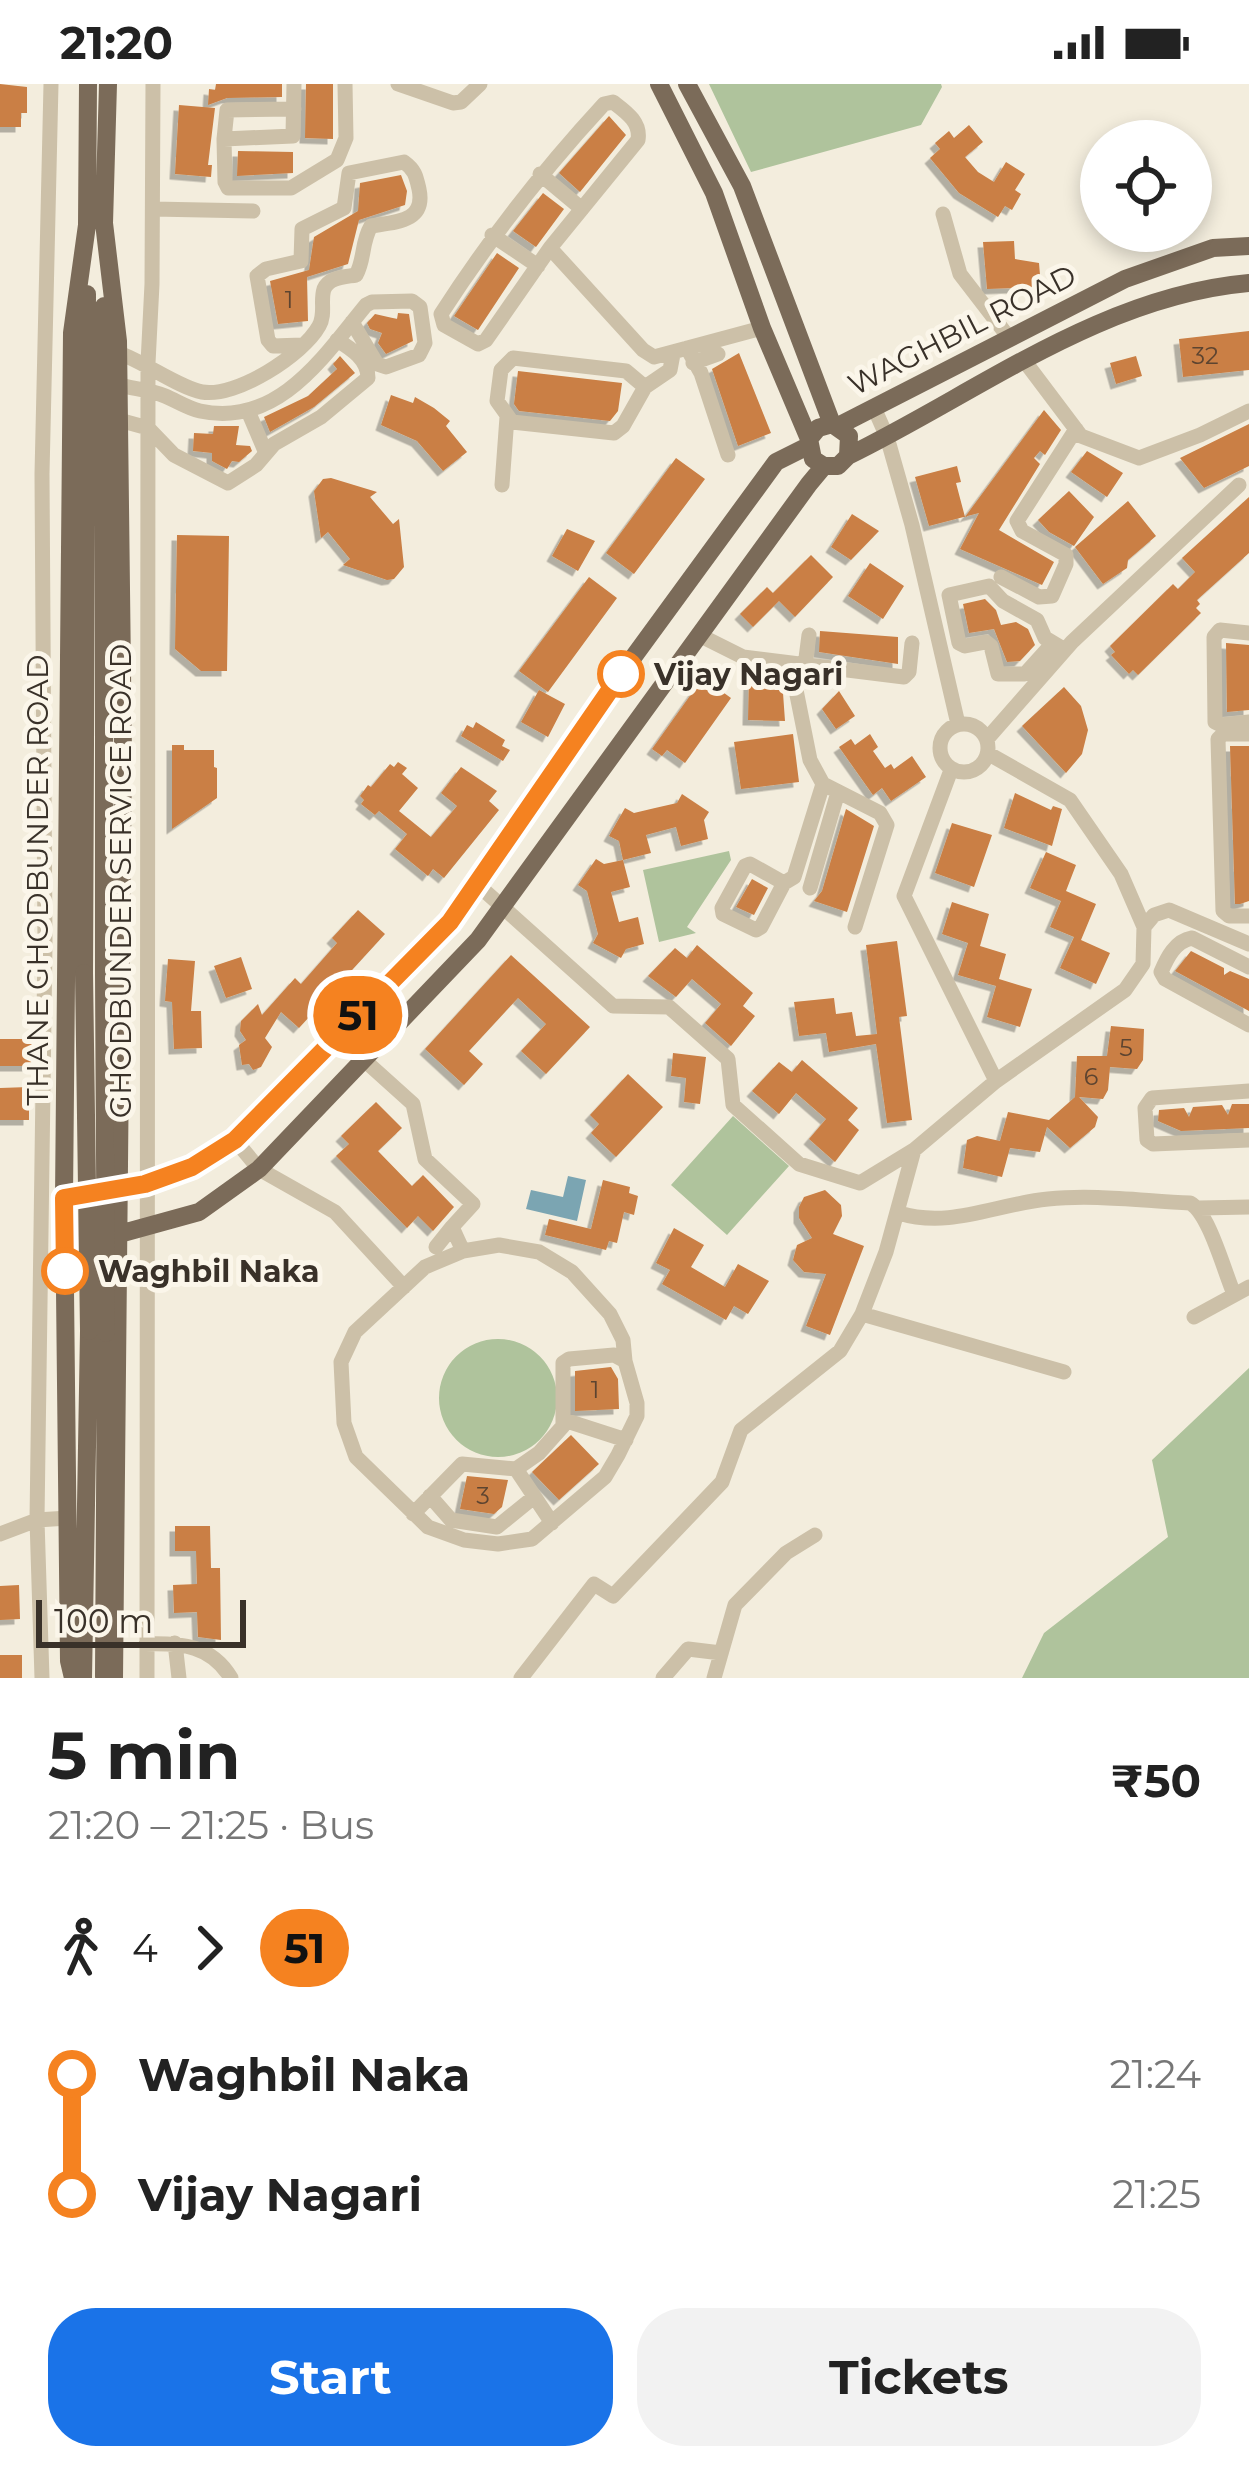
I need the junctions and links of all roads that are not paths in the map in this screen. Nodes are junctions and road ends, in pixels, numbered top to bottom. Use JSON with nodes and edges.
{"nodes":[{"id":1,"x":51,"y":84,"type":"edge"},
{"id":2,"x":88,"y":84,"type":"edge"},
{"id":3,"x":108,"y":84,"type":"edge"},
{"id":4,"x":153,"y":84,"type":"edge"},
{"id":5,"x":294,"y":84,"type":"edge"},
{"id":6,"x":345,"y":84,"type":"edge"},
{"id":7,"x":398,"y":84,"type":"edge"},
{"id":8,"x":480,"y":84,"type":"edge"},
{"id":9,"x":659,"y":84,"type":"edge"},
{"id":10,"x":687,"y":84,"type":"edge"},
{"id":11,"x":294,"y":109,"type":"junction"},
{"id":12,"x":224,"y":139,"type":"junction"},
{"id":13,"x":540,"y":174,"type":"junction"},
{"id":14,"x":742,"y":186,"type":"junction"},
{"id":15,"x":714,"y":193,"type":"junction"},
{"id":16,"x":153,"y":209,"type":"junction"},
{"id":17,"x":581,"y":209,"type":"junction"},
{"id":18,"x":253,"y":211,"type":"dead end"},
{"id":19,"x":943,"y":214,"type":"dead end"},
{"id":20,"x":96,"y":224,"type":"junction"},
{"id":21,"x":492,"y":235,"type":"junction"},
{"id":22,"x":1249,"y":246,"type":"edge"},
{"id":23,"x":550,"y":248,"type":"junction"},
{"id":24,"x":96,"y":261,"type":"junction"},
{"id":25,"x":538,"y":266,"type":"junction"},
{"id":26,"x":1249,"y":283,"type":"edge"},
{"id":27,"x":1092,"y":297,"type":"junction"},
{"id":28,"x":352,"y":322,"type":"junction"},
{"id":29,"x":1107,"y":322,"type":"junction"},
{"id":30,"x":762,"y":328,"type":"junction"},
{"id":31,"x":1010,"y":339,"type":"junction"},
{"id":32,"x":338,"y":340,"type":"junction"},
{"id":33,"x":302,"y":345,"type":"junction"},
{"id":34,"x":119,"y":353,"type":"junction"},
{"id":35,"x":718,"y":354,"type":"dead end"},
{"id":36,"x":684,"y":355,"type":"junction"},
{"id":37,"x":1023,"y":359,"type":"junction"},
{"id":38,"x":148,"y":363,"type":"junction"},
{"id":39,"x":119,"y":385,"type":"junction"},
{"id":40,"x":645,"y":387,"type":"junction"},
{"id":41,"x":148,"y":392,"type":"junction"},
{"id":42,"x":875,"y":410,"type":"junction"},
{"id":43,"x":248,"y":411,"type":"junction"},
{"id":44,"x":1249,"y":411,"type":"edge"},
{"id":45,"x":507,"y":417,"type":"junction"},
{"id":46,"x":119,"y":421,"type":"junction"},
{"id":47,"x":835,"y":425,"type":"junction"},
{"id":48,"x":148,"y":428,"type":"junction"},
{"id":49,"x":1076,"y":429,"type":"junction"},
{"id":50,"x":887,"y":437,"type":"junction"},
{"id":51,"x":809,"y":443,"type":"junction"},
{"id":52,"x":265,"y":451,"type":"junction"},
{"id":53,"x":728,"y":455,"type":"dead end"},
{"id":54,"x":848,"y":457,"type":"junction"},
{"id":55,"x":824,"y":466,"type":"junction"},
{"id":56,"x":502,"y":485,"type":"dead end"},
{"id":57,"x":1239,"y":485,"type":"dead end"},
{"id":58,"x":1001,"y":578,"type":"dead end"},
{"id":59,"x":1249,"y":633,"type":"edge"},
{"id":60,"x":699,"y":635,"type":"junction"},
{"id":61,"x":809,"y":635,"type":"dead end"},
{"id":62,"x":912,"y":643,"type":"dead end"},
{"id":63,"x":1059,"y":646,"type":"junction"},
{"id":64,"x":842,"y":661,"type":"dead end"},
{"id":65,"x":792,"y":662,"type":"junction"},
{"id":66,"x":1249,"y":722,"type":"edge"},
{"id":67,"x":958,"y":724,"type":"junction"},
{"id":68,"x":1249,"y":734,"type":"edge"},
{"id":69,"x":988,"y":747,"type":"junction"},
{"id":70,"x":951,"y":770,"type":"junction"},
{"id":71,"x":831,"y":788,"type":"junction"},
{"id":72,"x":784,"y":883,"type":"junction"},
{"id":73,"x":478,"y":884,"type":"junction"},
{"id":74,"x":810,"y":887,"type":"dead end"},
{"id":75,"x":503,"y":905,"type":"junction"},
{"id":76,"x":1249,"y":916,"type":"edge"},
{"id":77,"x":855,"y":927,"type":"dead end"},
{"id":78,"x":1144,"y":927,"type":"junction"},
{"id":79,"x":1249,"y":944,"type":"edge"},
{"id":80,"x":1249,"y":967,"type":"edge"},
{"id":81,"x":1249,"y":1025,"type":"edge"},
{"id":82,"x":363,"y":1059,"type":"junction"},
{"id":83,"x":996,"y":1082,"type":"junction"},
{"id":84,"x":1249,"y":1091,"type":"edge"},
{"id":85,"x":235,"y":1140,"type":"junction"},
{"id":86,"x":1249,"y":1140,"type":"edge"},
{"id":87,"x":914,"y":1150,"type":"junction"},
{"id":88,"x":42,"y":1152,"type":"junction"},
{"id":89,"x":65,"y":1153,"type":"junction"},
{"id":90,"x":259,"y":1169,"type":"junction"},
{"id":91,"x":145,"y":1184,"type":"junction"},
{"id":92,"x":121,"y":1185,"type":"junction"},
{"id":93,"x":64,"y":1198,"type":"junction"},
{"id":94,"x":1249,"y":1207,"type":"edge"},
{"id":95,"x":1199,"y":1208,"type":"junction"},
{"id":96,"x":898,"y":1213,"type":"junction"},
{"id":97,"x":452,"y":1228,"type":"junction"},
{"id":98,"x":145,"y":1229,"type":"junction"},
{"id":99,"x":122,"y":1234,"type":"junction"},
{"id":100,"x":65,"y":1243,"type":"junction"},
{"id":101,"x":436,"y":1246,"type":"dead end"},
{"id":102,"x":463,"y":1251,"type":"junction"},
{"id":103,"x":404,"y":1287,"type":"junction"},
{"id":104,"x":1241,"y":1290,"type":"edge"},
{"id":105,"x":862,"y":1313,"type":"junction"},
{"id":106,"x":1194,"y":1317,"type":"dead end"},
{"id":107,"x":625,"y":1361,"type":"junction"},
{"id":108,"x":1064,"y":1372,"type":"dead end"},
{"id":109,"x":564,"y":1420,"type":"junction"},
{"id":110,"x":626,"y":1440,"type":"junction"},
{"id":111,"x":516,"y":1469,"type":"junction"},
{"id":112,"x":430,"y":1496,"type":"junction"},
{"id":113,"x":534,"y":1497,"type":"junction"},
{"id":114,"x":413,"y":1514,"type":"junction"},
{"id":115,"x":68,"y":1518,"type":"junction"},
{"id":116,"x":37,"y":1520,"type":"junction"},
{"id":117,"x":552,"y":1523,"type":"junction"},
{"id":118,"x":0,"y":1534,"type":"edge"},
{"id":119,"x":815,"y":1535,"type":"dead end"},
{"id":120,"x":176,"y":1643,"type":"junction"},
{"id":121,"x":146,"y":1644,"type":"junction"},
{"id":122,"x":721,"y":1653,"type":"junction"},
{"id":123,"x":42,"y":1678,"type":"edge"},
{"id":124,"x":73,"y":1678,"type":"edge"},
{"id":125,"x":83,"y":1678,"type":"edge"},
{"id":126,"x":104,"y":1678,"type":"edge"},
{"id":127,"x":114,"y":1678,"type":"edge"},
{"id":128,"x":147,"y":1678,"type":"edge"},
{"id":129,"x":179,"y":1678,"type":"edge"},
{"id":130,"x":231,"y":1678,"type":"edge"},
{"id":131,"x":521,"y":1678,"type":"edge"},
{"id":132,"x":663,"y":1678,"type":"edge"},
{"id":133,"x":714,"y":1678,"type":"edge"}],
"edges":[{"from":1,"to":88,"type":"street"},
{"from":2,"to":20,"type":"main road","name":"THANE GHODBUNDER ROAD"},
{"from":3,"to":20,"type":"main road","name":"THANE GHODBUNDER ROAD"},
{"from":4,"to":16,"type":"street","name":"GHODBUNDER SERVICE ROAD"},
{"from":5,"to":11,"type":"street"},
{"from":6,"to":12,"type":"street"},
{"from":7,"to":8,"type":"street"},
{"from":9,"to":15,"type":"main road"},
{"from":10,"to":14,"type":"main road"},
{"from":11,"to":12,"type":"street"},
{"from":11,"to":12,"type":"street"},
{"from":13,"to":17,"type":"street"},
{"from":13,"to":17,"type":"street"},
{"from":13,"to":21,"type":"street"},
{"from":14,"to":15,"type":"street"},
{"from":14,"to":47,"type":"main road"},
{"from":15,"to":30,"type":"main road"},
{"from":16,"to":18,"type":"street"},
{"from":16,"to":38,"type":"street","name":"GHODBUNDER SERVICE ROAD"},
{"from":17,"to":23,"type":"street"},
{"from":19,"to":31,"type":"street"},
{"from":20,"to":24,"type":"main road"},
{"from":20,"to":34,"type":"main road","name":"THANE GHODBUNDER ROAD"},
{"from":20,"to":89,"type":"main road","name":"THANE GHODBUNDER ROAD"},
{"from":21,"to":25,"type":"street"},
{"from":21,"to":25,"type":"street"},
{"from":22,"to":27,"type":"main road","name":"WAGHBIL ROAD"},
{"from":23,"to":25,"type":"street"},
{"from":23,"to":36,"type":"street"},
{"from":24,"to":125,"type":"main road","bridge":true},
{"from":24,"to":126,"type":"main road","bridge":true},
{"from":26,"to":29,"type":"main road","name":"WAGHBIL ROAD"},
{"from":27,"to":29,"type":"main road"},
{"from":27,"to":31,"type":"main road","name":"WAGHBIL ROAD"},
{"from":28,"to":28,"type":"street"},
{"from":28,"to":32,"type":"street"},
{"from":29,"to":37,"type":"main road","name":"WAGHBIL ROAD"},
{"from":30,"to":36,"type":"street"},
{"from":30,"to":51,"type":"main road"},
{"from":31,"to":42,"type":"main road","name":"WAGHBIL ROAD"},
{"from":32,"to":43,"type":"street"},
{"from":32,"to":52,"type":"street"},
{"from":33,"to":33,"type":"street"},
{"from":33,"to":38,"type":"street"},
{"from":34,"to":38,"type":"street"},
{"from":34,"to":39,"type":"main road","name":"THANE GHODBUNDER ROAD"},
{"from":35,"to":36,"type":"street"},
{"from":36,"to":40,"type":"street"},
{"from":36,"to":53,"type":"street"},
{"from":37,"to":49,"type":"street"},
{"from":37,"to":50,"type":"main road","name":"WAGHBIL ROAD"},
{"from":38,"to":41,"type":"street","name":"GHODBUNDER SERVICE ROAD"},
{"from":39,"to":41,"type":"street"},
{"from":39,"to":46,"type":"main road","name":"THANE GHODBUNDER ROAD"},
{"from":40,"to":45,"type":"street"},
{"from":40,"to":45,"type":"street"},
{"from":41,"to":43,"type":"street"},
{"from":41,"to":48,"type":"street","name":"GHODBUNDER SERVICE ROAD"},
{"from":42,"to":47,"type":"main road","name":"WAGHBIL ROAD"},
{"from":42,"to":50,"type":"street"},
{"from":43,"to":52,"type":"street"},
{"from":44,"to":49,"type":"street"},
{"from":45,"to":56,"type":"street"},
{"from":46,"to":48,"type":"street"},
{"from":46,"to":92,"type":"main road","name":"THANE GHODBUNDER ROAD"},
{"from":47,"to":51,"type":"main road"},
{"from":47,"to":54,"type":"main road"},
{"from":48,"to":52,"type":"street"},
{"from":48,"to":91,"type":"street","name":"GHODBUNDER SERVICE ROAD"},
{"from":49,"to":58,"type":"street"},
{"from":50,"to":54,"type":"main road","name":"WAGHBIL ROAD"},
{"from":50,"to":67,"type":"street"},
{"from":51,"to":55,"type":"main road"},
{"from":51,"to":73,"type":"main road"},
{"from":54,"to":55,"type":"main road"},
{"from":55,"to":60,"type":"main road"},
{"from":57,"to":63,"type":"street"},
{"from":59,"to":66,"type":"street"},
{"from":60,"to":65,"type":"street"},
{"from":60,"to":75,"type":"main road"},
{"from":61,"to":65,"type":"street"},
{"from":62,"to":65,"type":"street"},
{"from":63,"to":63,"type":"street"},
{"from":63,"to":69,"type":"street"},
{"from":64,"to":65,"type":"street"},
{"from":65,"to":71,"type":"street"},
{"from":67,"to":69,"type":"street"},
{"from":67,"to":70,"type":"street"},
{"from":68,"to":76,"type":"street"},
{"from":69,"to":70,"type":"street"},
{"from":69,"to":78,"type":"street"},
{"from":70,"to":83,"type":"street"},
{"from":71,"to":72,"type":"street"},
{"from":71,"to":74,"type":"street"},
{"from":71,"to":77,"type":"street"},
{"from":72,"to":72,"type":"street"},
{"from":73,"to":75,"type":"street"},
{"from":73,"to":85,"type":"main road"},
{"from":75,"to":82,"type":"main road"},
{"from":75,"to":87,"type":"street"},
{"from":78,"to":79,"type":"street"},
{"from":78,"to":83,"type":"street"},
{"from":80,"to":81,"type":"street"},
{"from":82,"to":90,"type":"main road"},
{"from":82,"to":97,"type":"street"},
{"from":83,"to":87,"type":"street"},
{"from":84,"to":86,"type":"street"},
{"from":85,"to":90,"type":"street"},
{"from":85,"to":91,"type":"main road"},
{"from":87,"to":96,"type":"street"},
{"from":88,"to":89,"type":"main road"},
{"from":88,"to":116,"type":"street"},
{"from":89,"to":93,"type":"main road","name":"THANE GHODBUNDER ROAD"},
{"from":90,"to":98,"type":"main road"},
{"from":90,"to":103,"type":"street"},
{"from":91,"to":92,"type":"main road"},
{"from":91,"to":98,"type":"street","name":"GHODBUNDER SERVICE ROAD"},
{"from":92,"to":93,"type":"main road"},
{"from":92,"to":99,"type":"main road","name":"THANE GHODBUNDER ROAD"},
{"from":93,"to":100,"type":"main road","name":"THANE GHODBUNDER ROAD"},
{"from":94,"to":95,"type":"street"},
{"from":95,"to":96,"type":"street"},
{"from":95,"to":104,"type":"street"},
{"from":96,"to":105,"type":"street"},
{"from":97,"to":101,"type":"street"},
{"from":97,"to":102,"type":"street"},
{"from":98,"to":99,"type":"main road"},
{"from":98,"to":121,"type":"street","name":"GHODBUNDER SERVICE ROAD"},
{"from":99,"to":100,"type":"main road"},
{"from":99,"to":127,"type":"main road","name":"THANE GHODBUNDER ROAD"},
{"from":100,"to":115,"type":"main road","name":"THANE GHODBUNDER ROAD"},
{"from":102,"to":103,"type":"street"},
{"from":102,"to":107,"type":"street"},
{"from":103,"to":114,"type":"street"},
{"from":104,"to":106,"type":"street"},
{"from":105,"to":108,"type":"street"},
{"from":105,"to":131,"type":"street"},
{"from":107,"to":109,"type":"street"},
{"from":107,"to":110,"type":"street"},
{"from":109,"to":110,"type":"street"},
{"from":109,"to":111,"type":"street"},
{"from":110,"to":117,"type":"street"},
{"from":111,"to":112,"type":"street"},
{"from":111,"to":113,"type":"street"},
{"from":112,"to":113,"type":"street"},
{"from":112,"to":114,"type":"street"},
{"from":113,"to":117,"type":"street"},
{"from":114,"to":117,"type":"street"},
{"from":115,"to":116,"type":"street"},
{"from":115,"to":124,"type":"main road","name":"THANE GHODBUNDER ROAD"},
{"from":116,"to":118,"type":"street"},
{"from":116,"to":123,"type":"street"},
{"from":119,"to":122,"type":"street"},
{"from":120,"to":121,"type":"street"},
{"from":120,"to":129,"type":"street"},
{"from":120,"to":130,"type":"street"},
{"from":121,"to":128,"type":"street","name":"GHODBUNDER SERVICE ROAD"},
{"from":122,"to":132,"type":"street"},
{"from":122,"to":133,"type":"street"}]}
